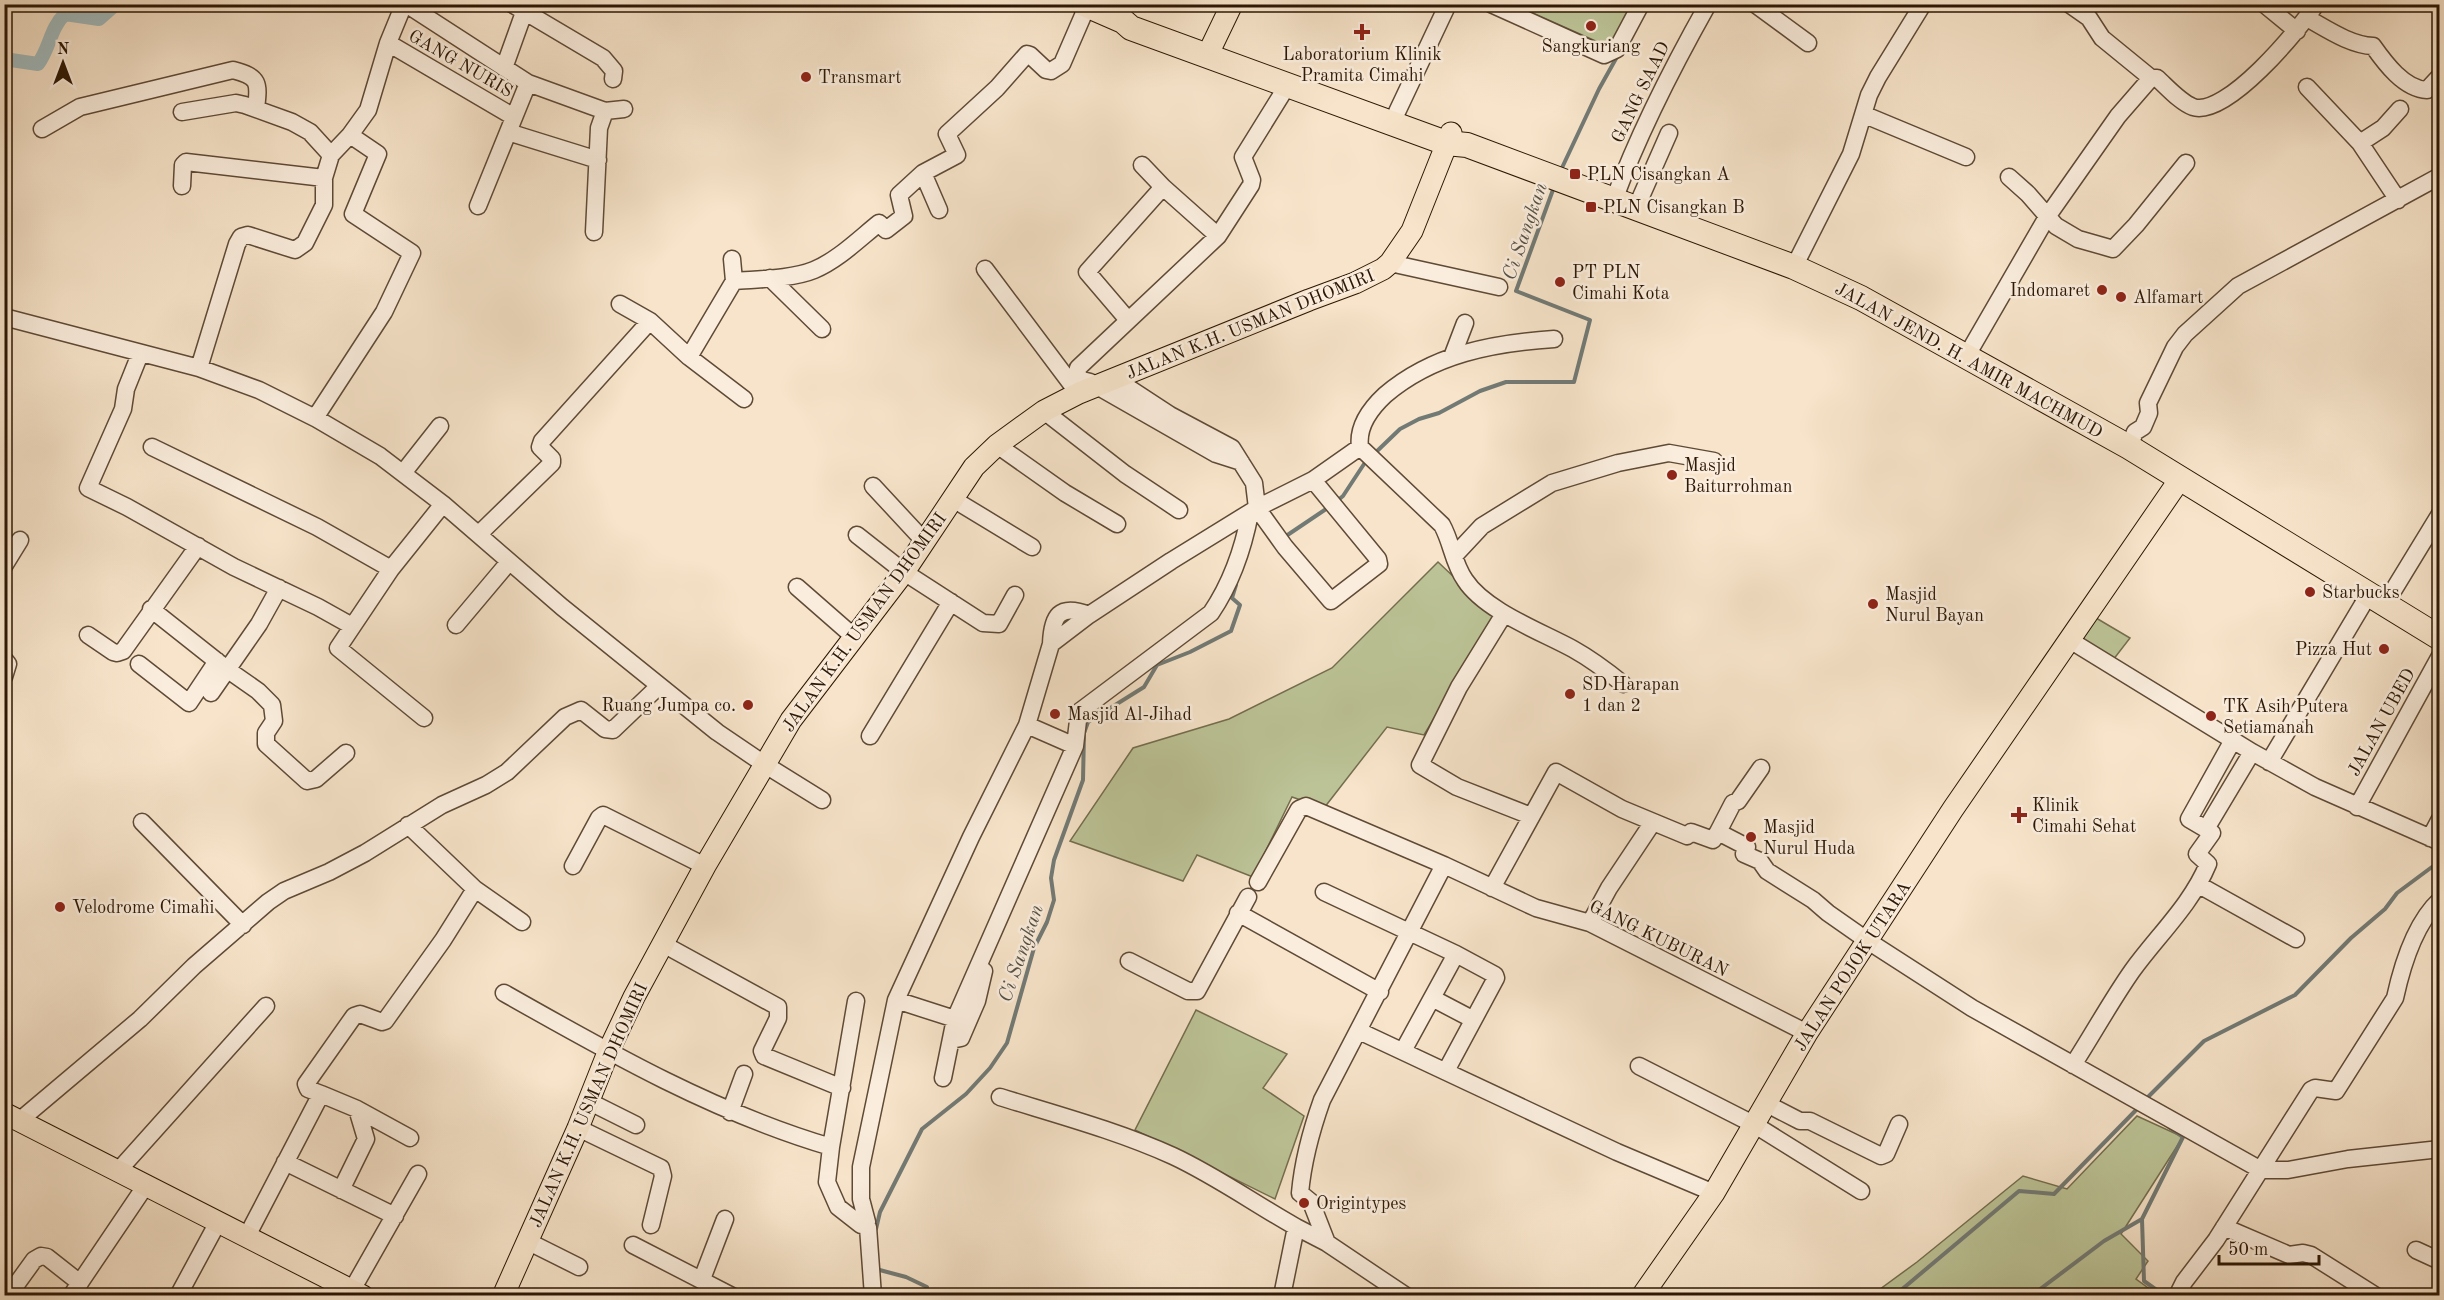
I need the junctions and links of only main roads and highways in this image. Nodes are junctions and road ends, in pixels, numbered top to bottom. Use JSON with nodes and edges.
{"nodes":[{"id":1,"x":1232,"y":4,"type":"edge"},
{"id":2,"x":1086,"y":5,"type":"edge"},
{"id":3,"x":1210,"y":52,"type":"junction"},
{"id":4,"x":1455,"y":140,"type":"junction"},
{"id":5,"x":2180,"y":478,"type":"junction"},
{"id":6,"x":2439,"y":638,"type":"edge"},
{"id":7,"x":12,"y":1117,"type":"edge"},
{"id":8,"x":358,"y":1293,"type":"edge"},
{"id":9,"x":503,"y":1296,"type":"edge"},
{"id":10,"x":1642,"y":1296,"type":"edge"}],
"edges":[{"from":1,"to":3,"type":"main road"},
{"from":2,"to":3,"type":"highway","name":"JALAN JEND. H. AMIR MACHMUD"},
{"from":3,"to":4,"type":"highway","name":"JALAN JEND. H. AMIR MACHMUD"},
{"from":3,"to":4,"type":"highway","name":"JALAN JEND. H. AMIR MACHMUD"},
{"from":4,"to":5,"type":"highway","name":"JALAN JEND. H. AMIR MACHMUD"},
{"from":4,"to":9,"type":"main road","name":"JALAN K.H. USMAN DHOMIRI"},
{"from":5,"to":6,"type":"highway","name":"JALAN JEND. H. AMIR MACHMUD"},
{"from":5,"to":10,"type":"main road","name":"JALAN POJOK UTARA"},
{"from":7,"to":8,"type":"main road"}]}
